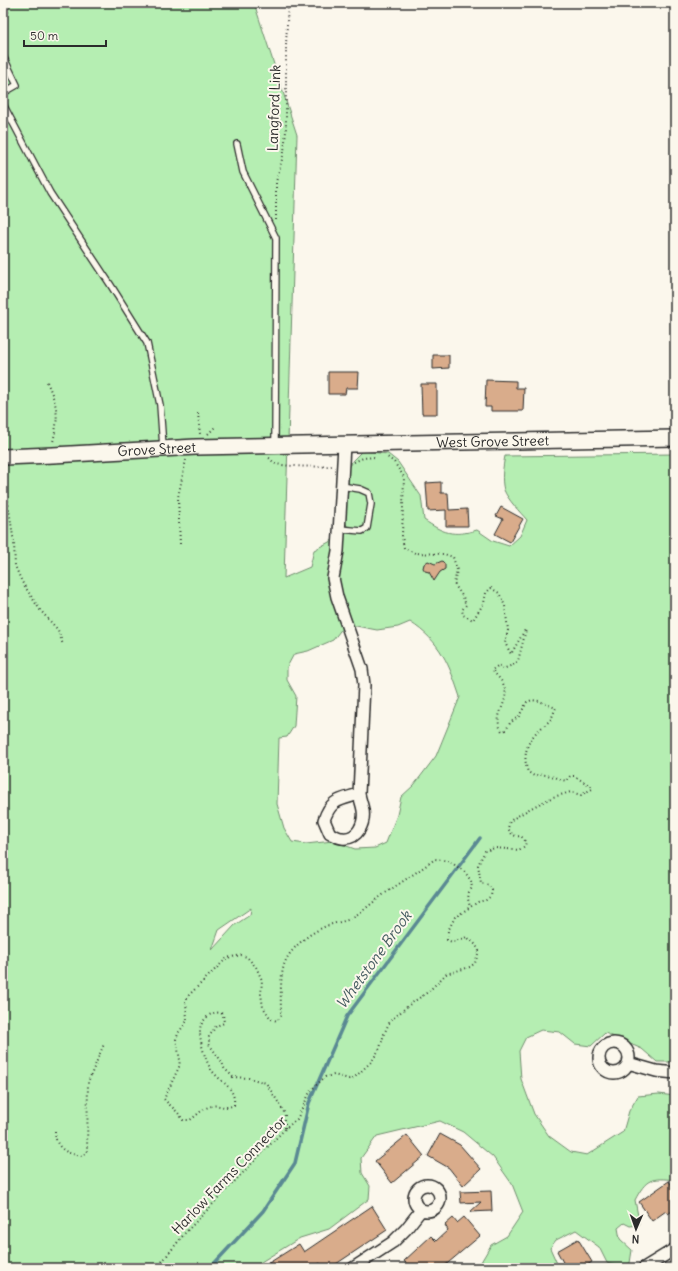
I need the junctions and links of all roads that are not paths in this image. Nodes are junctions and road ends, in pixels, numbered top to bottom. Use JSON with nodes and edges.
{"nodes":[{"id":1,"x":3,"y":56,"type":"edge"},
{"id":2,"x":3,"y":92,"type":"edge"},
{"id":3,"x":3,"y":104,"type":"edge"},
{"id":4,"x":237,"y":144,"type":"dead end"},
{"id":5,"x":675,"y":438,"type":"edge"},
{"id":6,"x":344,"y":445,"type":"junction"},
{"id":7,"x":275,"y":446,"type":"junction"},
{"id":8,"x":310,"y":446,"type":"joint"},
{"id":9,"x":163,"y":450,"type":"junction"},
{"id":10,"x":3,"y":457,"type":"edge"},
{"id":11,"x":341,"y":486,"type":"junction"},
{"id":12,"x":339,"y":529,"type":"junction"},
{"id":13,"x":359,"y":794,"type":"dead end"},
{"id":14,"x":628,"y":1063,"type":"dead end"},
{"id":15,"x":675,"y":1073,"type":"edge"},
{"id":16,"x":421,"y":1210,"type":"dead end"},
{"id":17,"x":675,"y":1249,"type":"edge"},
{"id":18,"x":354,"y":1268,"type":"edge"},
{"id":19,"x":644,"y":1268,"type":"edge"}],
"edges":[{"from":1,"to":2,"type":"lane"},
{"from":3,"to":9,"type":"lane"},
{"from":4,"to":7,"type":"lane"},
{"from":5,"to":6,"type":"main road","name":"West Grove Street"},
{"from":6,"to":8,"type":"main road","name":"West Grove Street"},
{"from":6,"to":11,"type":"street"},
{"from":7,"to":8,"type":"main road","name":"Grove Street"},
{"from":7,"to":9,"type":"main road","name":"Grove Street"},
{"from":9,"to":10,"type":"main road","name":"Grove Street"},
{"from":11,"to":12,"type":"street"},
{"from":11,"to":12,"type":"lane"},
{"from":12,"to":13,"type":"street"},
{"from":14,"to":15,"type":"street"},
{"from":16,"to":18,"type":"street"},
{"from":17,"to":19,"type":"street"}]}
